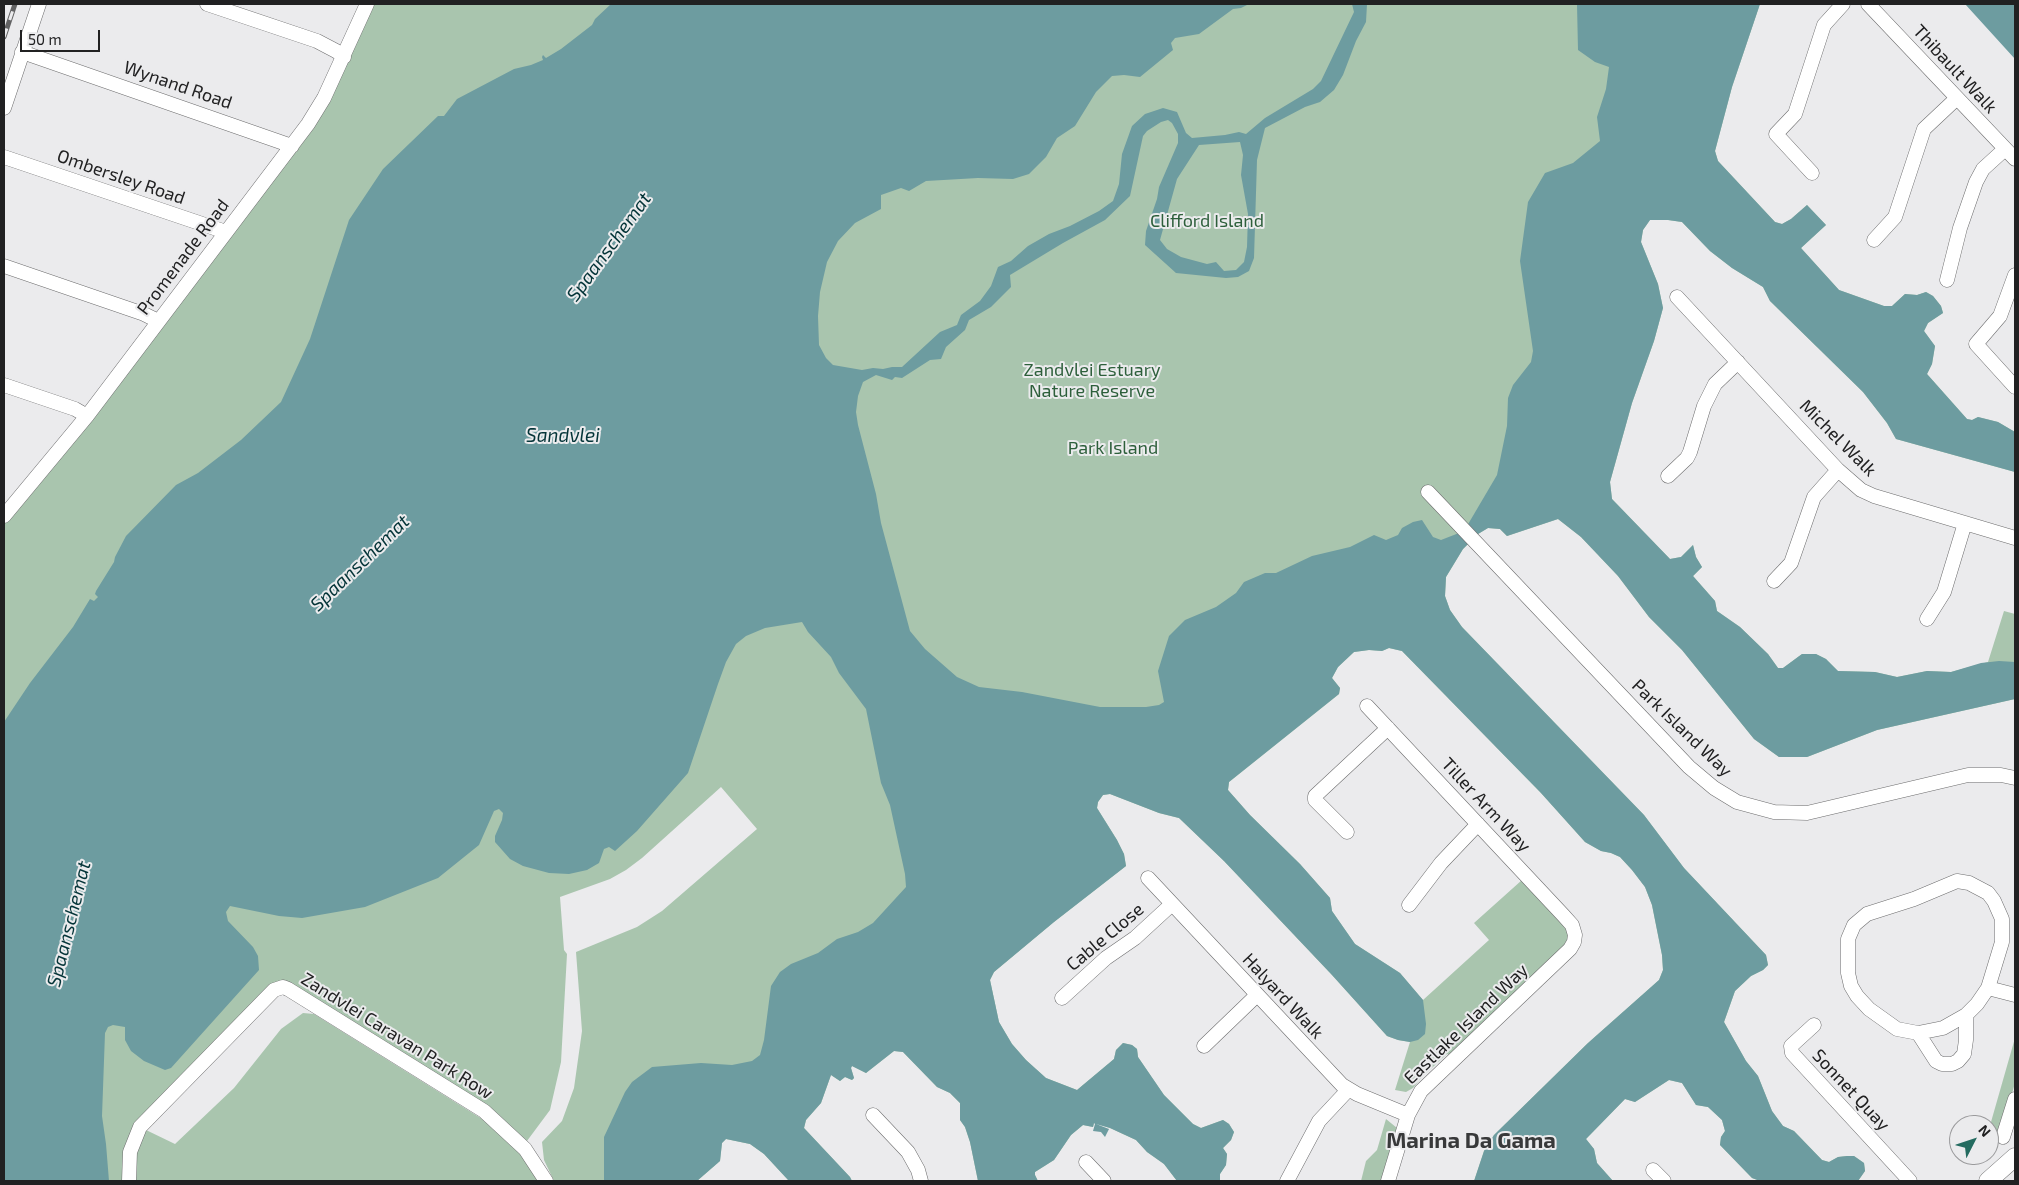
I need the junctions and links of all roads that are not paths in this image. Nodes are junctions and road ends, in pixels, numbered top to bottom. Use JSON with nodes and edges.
{"nodes":[{"id":1,"x":39,"y":4,"type":"edge"},
{"id":2,"x":207,"y":4,"type":"edge"},
{"id":3,"x":366,"y":4,"type":"edge"},
{"id":4,"x":1843,"y":4,"type":"edge"},
{"id":5,"x":1868,"y":4,"type":"edge"},
{"id":6,"x":22,"y":52,"type":"junction"},
{"id":7,"x":344,"y":57,"type":"junction"},
{"id":8,"x":1957,"y":98,"type":"junction"},
{"id":9,"x":4,"y":108,"type":"edge"},
{"id":10,"x":292,"y":146,"type":"junction"},
{"id":11,"x":2010,"y":154,"type":"edge"},
{"id":12,"x":4,"y":157,"type":"edge"},
{"id":13,"x":1812,"y":173,"type":"dead end"},
{"id":14,"x":226,"y":232,"type":"junction"},
{"id":15,"x":1874,"y":240,"type":"dead end"},
{"id":16,"x":4,"y":266,"type":"edge"},
{"id":17,"x":2015,"y":275,"type":"edge"},
{"id":18,"x":1947,"y":280,"type":"dead end"},
{"id":19,"x":1678,"y":296,"type":"dead end"},
{"id":20,"x":158,"y":321,"type":"junction"},
{"id":21,"x":1738,"y":362,"type":"junction"},
{"id":22,"x":4,"y":385,"type":"edge"},
{"id":23,"x":2015,"y":386,"type":"edge"},
{"id":24,"x":86,"y":416,"type":"junction"},
{"id":25,"x":1838,"y":470,"type":"junction"},
{"id":26,"x":1668,"y":476,"type":"dead end"},
{"id":27,"x":1428,"y":492,"type":"dead end"},
{"id":28,"x":4,"y":514,"type":"edge"},
{"id":29,"x":1965,"y":523,"type":"junction"},
{"id":30,"x":2015,"y":538,"type":"edge"},
{"id":31,"x":1774,"y":581,"type":"dead end"},
{"id":32,"x":1927,"y":619,"type":"dead end"},
{"id":33,"x":1367,"y":706,"type":"dead end"},
{"id":34,"x":1388,"y":728,"type":"junction"},
{"id":35,"x":2015,"y":778,"type":"edge"},
{"id":36,"x":1478,"y":824,"type":"junction"},
{"id":37,"x":1346,"y":832,"type":"dead end"},
{"id":38,"x":1148,"y":878,"type":"dead end"},
{"id":39,"x":1172,"y":904,"type":"junction"},
{"id":40,"x":1409,"y":905,"type":"dead end"},
{"id":41,"x":1575,"y":932,"type":"joint"},
{"id":42,"x":1988,"y":988,"type":"junction"},
{"id":43,"x":1257,"y":995,"type":"junction"},
{"id":44,"x":2015,"y":995,"type":"edge"},
{"id":45,"x":1062,"y":998,"type":"dead end"},
{"id":46,"x":1966,"y":1015,"type":"junction"},
{"id":47,"x":1814,"y":1025,"type":"dead end"},
{"id":48,"x":1918,"y":1033,"type":"junction"},
{"id":49,"x":1204,"y":1046,"type":"dead end"},
{"id":50,"x":1348,"y":1090,"type":"junction"},
{"id":51,"x":2015,"y":1099,"type":"edge"},
{"id":52,"x":873,"y":1115,"type":"dead end"},
{"id":53,"x":1408,"y":1115,"type":"junction"},
{"id":54,"x":2004,"y":1137,"type":"dead end"},
{"id":55,"x":2015,"y":1157,"type":"edge"},
{"id":56,"x":1086,"y":1162,"type":"dead end"},
{"id":57,"x":1654,"y":1170,"type":"dead end"},
{"id":58,"x":129,"y":1181,"type":"edge"},
{"id":59,"x":546,"y":1181,"type":"edge"},
{"id":60,"x":921,"y":1181,"type":"edge"},
{"id":61,"x":1104,"y":1181,"type":"edge"},
{"id":62,"x":1287,"y":1181,"type":"edge"},
{"id":63,"x":1388,"y":1181,"type":"edge"},
{"id":64,"x":1664,"y":1181,"type":"edge"},
{"id":65,"x":1910,"y":1181,"type":"edge"},
{"id":66,"x":1988,"y":1181,"type":"edge"}],
"edges":[{"from":1,"to":6,"type":"street"},
{"from":2,"to":7,"type":"street"},
{"from":3,"to":7,"type":"street","name":"Promenade Road"},
{"from":4,"to":13,"type":"street"},
{"from":5,"to":8,"type":"street","name":"Thibault Walk"},
{"from":6,"to":9,"type":"street"},
{"from":6,"to":10,"type":"street","name":"Wynand Road"},
{"from":7,"to":10,"type":"street","name":"Promenade Road"},
{"from":8,"to":11,"type":"street","name":"Thibault Walk"},
{"from":8,"to":15,"type":"street"},
{"from":10,"to":14,"type":"street","name":"Promenade Road"},
{"from":11,"to":18,"type":"street"},
{"from":12,"to":14,"type":"street","name":"Ombersley Road"},
{"from":14,"to":20,"type":"street","name":"Promenade Road"},
{"from":16,"to":20,"type":"street"},
{"from":17,"to":23,"type":"street"},
{"from":19,"to":21,"type":"street","name":"Michel Walk"},
{"from":20,"to":24,"type":"street","name":"Promenade Road"},
{"from":21,"to":25,"type":"street","name":"Michel Walk"},
{"from":21,"to":26,"type":"street"},
{"from":22,"to":24,"type":"street"},
{"from":24,"to":28,"type":"street","name":"Promenade Road"},
{"from":25,"to":29,"type":"street","name":"Michel Walk"},
{"from":25,"to":31,"type":"street"},
{"from":27,"to":35,"type":"street","name":"Park Island Way"},
{"from":29,"to":30,"type":"street","name":"Michel Walk"},
{"from":29,"to":32,"type":"street"},
{"from":33,"to":34,"type":"street","name":"Tiller Arm Way"},
{"from":34,"to":36,"type":"street","name":"Tiller Arm Way"},
{"from":34,"to":37,"type":"street"},
{"from":36,"to":40,"type":"street"},
{"from":36,"to":41,"type":"street","name":"Tiller Arm Way"},
{"from":38,"to":39,"type":"street","name":"Halyard Walk"},
{"from":39,"to":43,"type":"street","name":"Halyard Walk"},
{"from":39,"to":45,"type":"street","name":"Cable Close"},
{"from":41,"to":53,"type":"street","name":"Eastlake Island Way"},
{"from":42,"to":44,"type":"street"},
{"from":42,"to":46,"type":"street"},
{"from":42,"to":48,"type":"street"},
{"from":43,"to":49,"type":"street"},
{"from":43,"to":50,"type":"street","name":"Halyard Walk"},
{"from":46,"to":48,"type":"street"},
{"from":46,"to":48,"type":"street"},
{"from":47,"to":65,"type":"street","name":"Sonnet Quay"},
{"from":50,"to":53,"type":"street","name":"Halyard Walk"},
{"from":50,"to":62,"type":"street"},
{"from":51,"to":54,"type":"street"},
{"from":52,"to":60,"type":"street"},
{"from":53,"to":63,"type":"street","name":"Eastlake Island Way"},
{"from":55,"to":66,"type":"main road"},
{"from":56,"to":61,"type":"street"},
{"from":57,"to":64,"type":"street"},
{"from":58,"to":59,"type":"street","name":"Zandvlei Caravan Park Row"}]}
